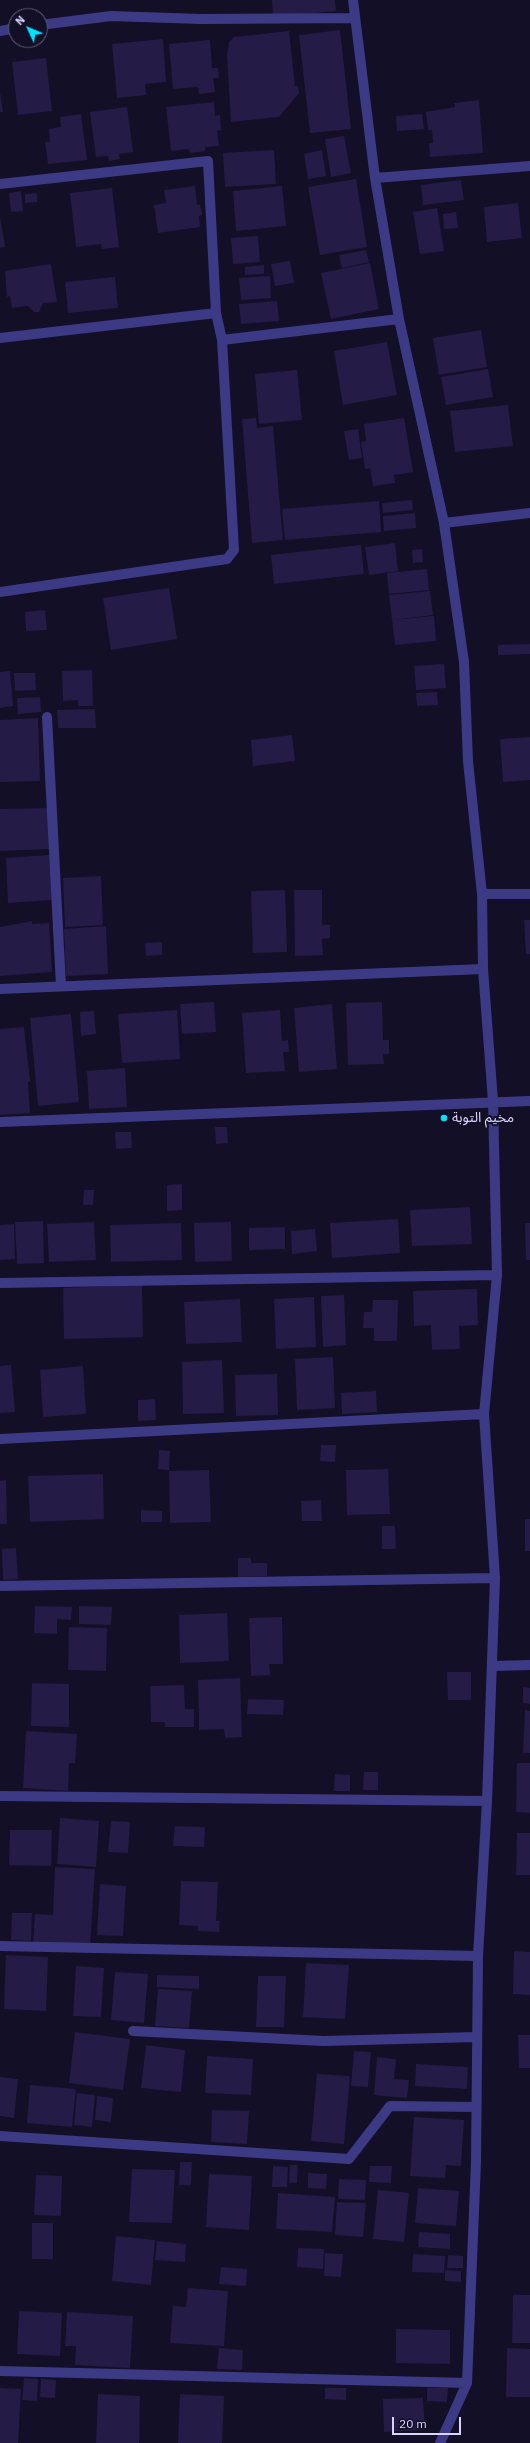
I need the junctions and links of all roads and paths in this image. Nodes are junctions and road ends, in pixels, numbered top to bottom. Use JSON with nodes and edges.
{"nodes":[{"id":1,"x":352,"y":0,"type":"edge"},
{"id":2,"x":354,"y":18,"type":"junction"},
{"id":3,"x":48,"y":24,"type":"edge"},
{"id":4,"x":530,"y":166,"type":"edge"},
{"id":5,"x":375,"y":178,"type":"junction"},
{"id":6,"x":0,"y":184,"type":"edge"},
{"id":7,"x":216,"y":313,"type":"junction"},
{"id":8,"x":399,"y":319,"type":"junction"},
{"id":9,"x":0,"y":338,"type":"edge"},
{"id":10,"x":222,"y":340,"type":"junction"},
{"id":11,"x":530,"y":513,"type":"edge"},
{"id":12,"x":444,"y":523,"type":"junction"},
{"id":13,"x":0,"y":592,"type":"edge"},
{"id":14,"x":47,"y":717,"type":"dead end"},
{"id":15,"x":482,"y":894,"type":"junction"},
{"id":16,"x":530,"y":894,"type":"edge"},
{"id":17,"x":483,"y":969,"type":"junction"},
{"id":18,"x":61,"y":986,"type":"junction"},
{"id":19,"x":0,"y":989,"type":"edge"},
{"id":20,"x":493,"y":1101,"type":"junction"},
{"id":21,"x":530,"y":1101,"type":"edge"},
{"id":22,"x":0,"y":1122,"type":"edge"},
{"id":23,"x":497,"y":1275,"type":"junction"},
{"id":24,"x":0,"y":1283,"type":"edge"},
{"id":25,"x":484,"y":1414,"type":"junction"},
{"id":26,"x":0,"y":1439,"type":"edge"},
{"id":27,"x":495,"y":1578,"type":"junction"},
{"id":28,"x":0,"y":1586,"type":"edge"},
{"id":29,"x":493,"y":1666,"type":"junction"},
{"id":30,"x":530,"y":1666,"type":"edge"},
{"id":31,"x":0,"y":1796,"type":"edge"},
{"id":32,"x":487,"y":1801,"type":"junction"},
{"id":33,"x":0,"y":1946,"type":"edge"},
{"id":34,"x":478,"y":1956,"type":"junction"},
{"id":35,"x":133,"y":2031,"type":"dead end"},
{"id":36,"x":477,"y":2037,"type":"junction"},
{"id":37,"x":476,"y":2107,"type":"junction"},
{"id":38,"x":0,"y":2136,"type":"edge"},
{"id":39,"x":0,"y":2371,"type":"edge"},
{"id":40,"x":467,"y":2383,"type":"junction"},
{"id":41,"x":440,"y":2443,"type":"edge"}],
"edges":[{"from":1,"to":2,"type":"street"},
{"from":2,"to":3,"type":"street"},
{"from":2,"to":5,"type":"street"},
{"from":4,"to":5,"type":"street"},
{"from":5,"to":8,"type":"street"},
{"from":6,"to":7,"type":"street"},
{"from":7,"to":9,"type":"street"},
{"from":7,"to":10,"type":"street"},
{"from":8,"to":10,"type":"street"},
{"from":8,"to":12,"type":"street"},
{"from":10,"to":13,"type":"street"},
{"from":11,"to":12,"type":"street"},
{"from":12,"to":15,"type":"street"},
{"from":14,"to":18,"type":"street"},
{"from":15,"to":16,"type":"street"},
{"from":15,"to":17,"type":"street"},
{"from":17,"to":18,"type":"street"},
{"from":17,"to":20,"type":"street"},
{"from":18,"to":19,"type":"street"},
{"from":20,"to":21,"type":"street"},
{"from":20,"to":22,"type":"street"},
{"from":20,"to":23,"type":"street"},
{"from":23,"to":24,"type":"street"},
{"from":23,"to":25,"type":"street"},
{"from":25,"to":26,"type":"street"},
{"from":25,"to":27,"type":"street"},
{"from":27,"to":28,"type":"street"},
{"from":27,"to":29,"type":"street"},
{"from":29,"to":30,"type":"street"},
{"from":29,"to":32,"type":"street"},
{"from":31,"to":32,"type":"street"},
{"from":32,"to":34,"type":"street"},
{"from":33,"to":34,"type":"street"},
{"from":34,"to":36,"type":"street"},
{"from":35,"to":36,"type":"street"},
{"from":36,"to":37,"type":"street"},
{"from":37,"to":38,"type":"street"},
{"from":37,"to":40,"type":"street"},
{"from":39,"to":40,"type":"street"},
{"from":40,"to":41,"type":"street"}]}
